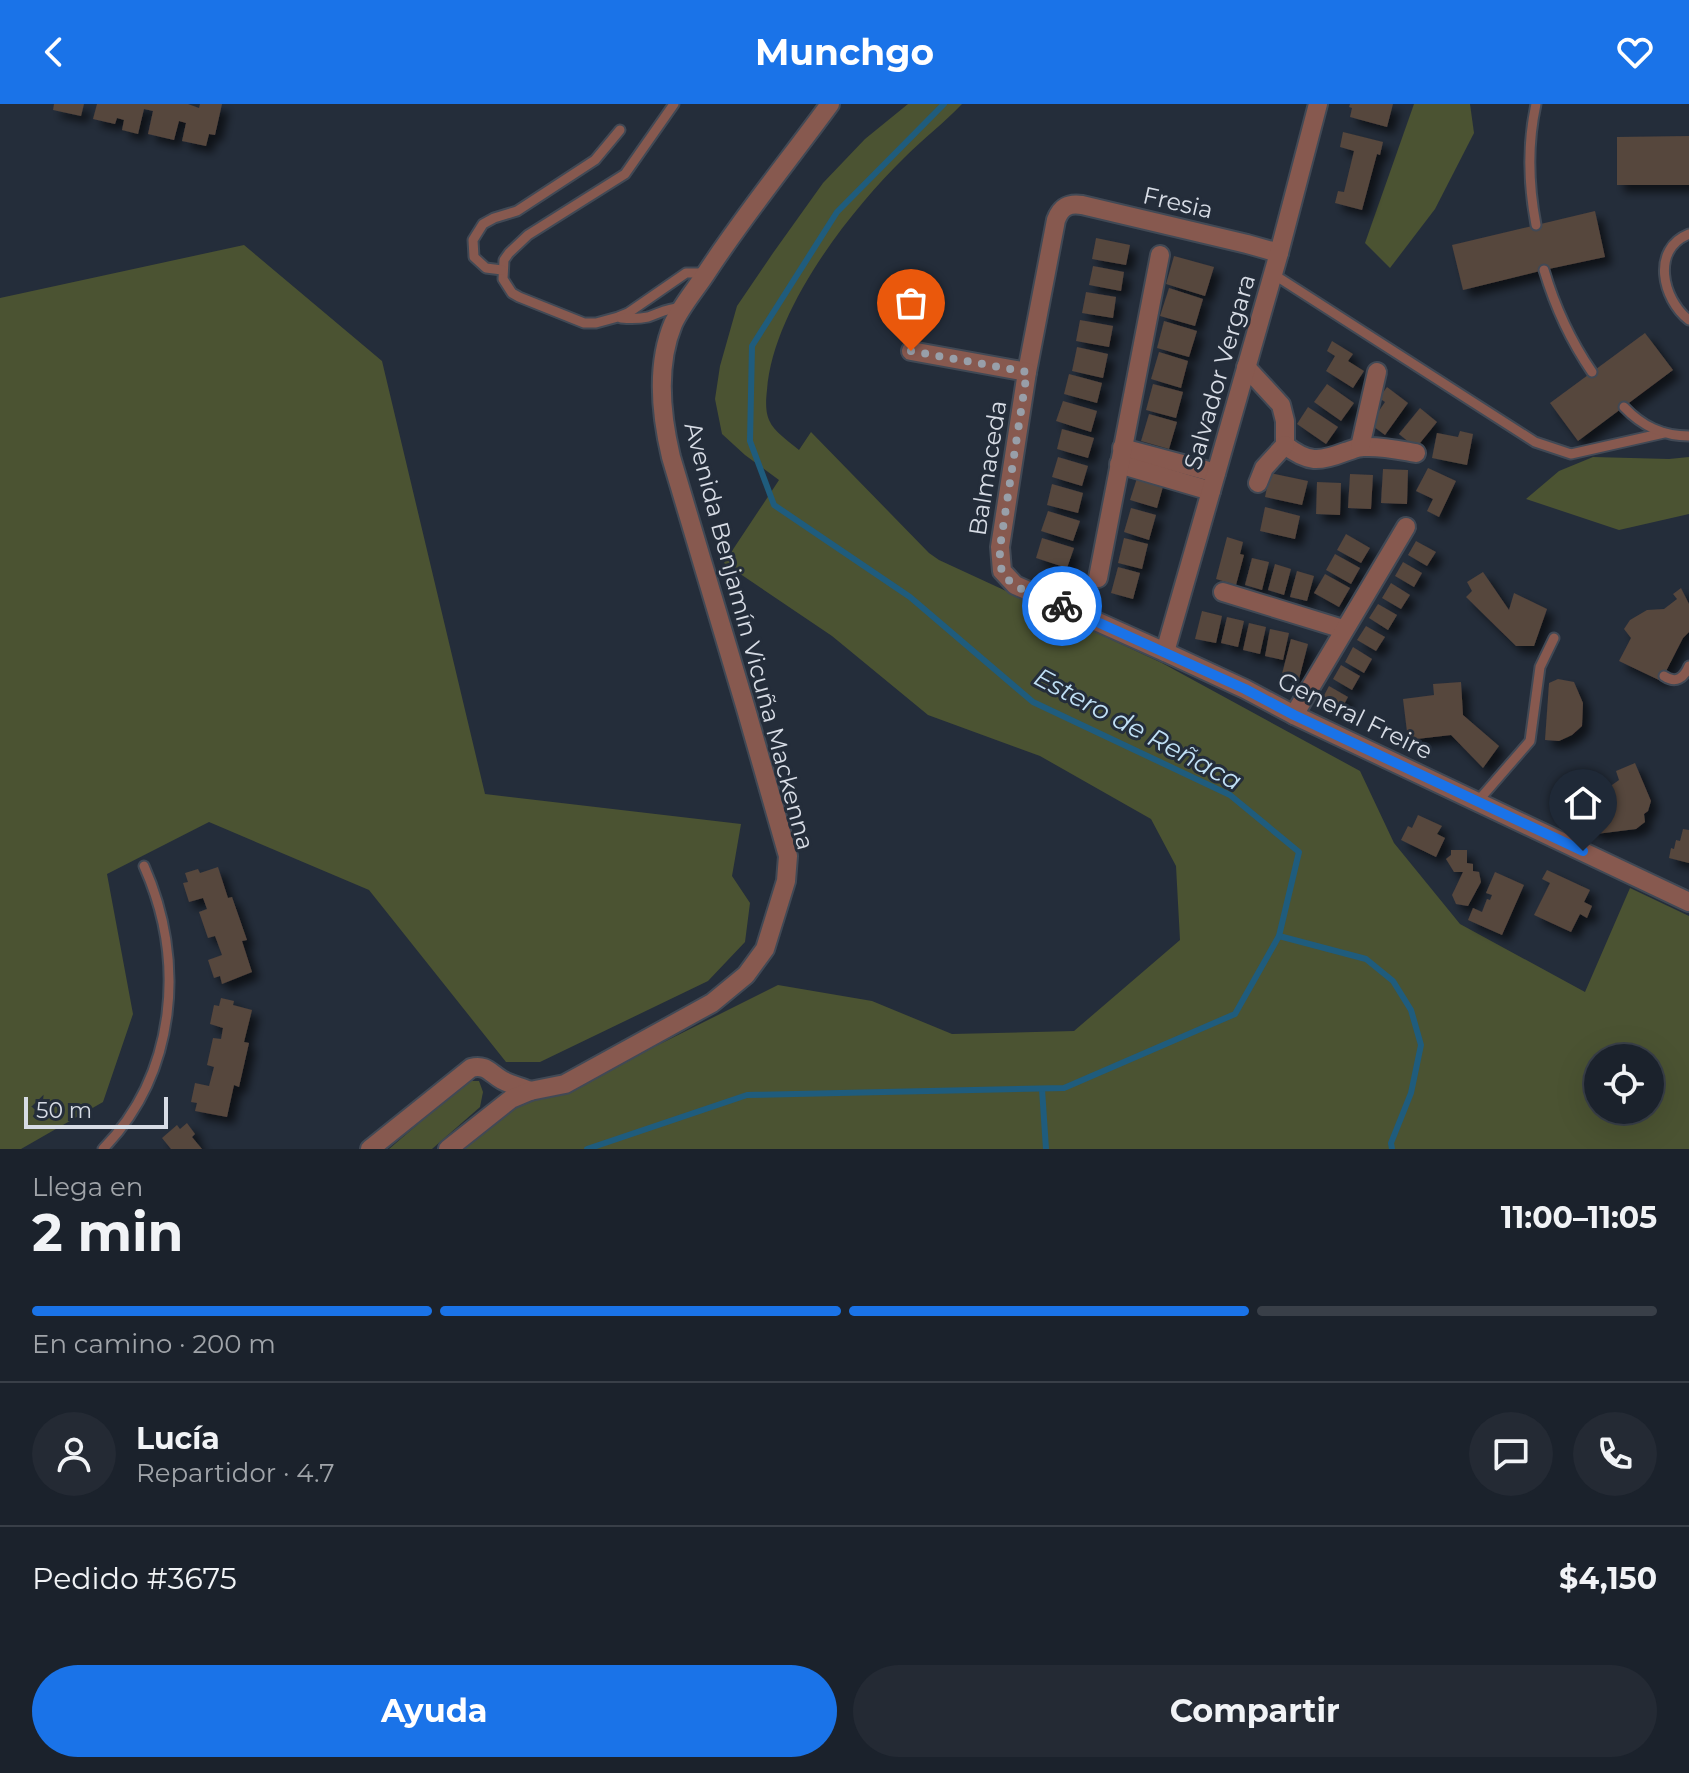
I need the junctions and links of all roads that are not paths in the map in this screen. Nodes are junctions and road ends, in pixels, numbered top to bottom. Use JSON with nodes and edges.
{"nodes":[{"id":1,"x":674,"y":104,"type":"edge"},
{"id":2,"x":830,"y":104,"type":"edge"},
{"id":3,"x":1318,"y":104,"type":"edge"},
{"id":4,"x":1536,"y":104,"type":"edge"},
{"id":5,"x":620,"y":130,"type":"dead end"},
{"id":6,"x":1065,"y":206,"type":"joint"},
{"id":7,"x":1536,"y":225,"type":"dead end"},
{"id":8,"x":1689,"y":234,"type":"edge"},
{"id":9,"x":1279,"y":253,"type":"junction"},
{"id":10,"x":1160,"y":255,"type":"dead end"},
{"id":11,"x":502,"y":270,"type":"junction"},
{"id":12,"x":1544,"y":270,"type":"dead end"},
{"id":13,"x":706,"y":273,"type":"junction"},
{"id":14,"x":1273,"y":274,"type":"junction"},
{"id":15,"x":683,"y":309,"type":"junction"},
{"id":16,"x":618,"y":317,"type":"junction"},
{"id":17,"x":1689,"y":320,"type":"edge"},
{"id":18,"x":911,"y":351,"type":"dead end"},
{"id":19,"x":1246,"y":367,"type":"junction"},
{"id":20,"x":1027,"y":372,"type":"junction"},
{"id":21,"x":1377,"y":372,"type":"dead end"},
{"id":22,"x":1592,"y":372,"type":"dead end"},
{"id":23,"x":1624,"y":407,"type":"dead end"},
{"id":24,"x":1664,"y":433,"type":"junction"},
{"id":25,"x":1689,"y":436,"type":"edge"},
{"id":26,"x":1285,"y":445,"type":"junction"},
{"id":27,"x":1360,"y":447,"type":"junction"},
{"id":28,"x":1416,"y":453,"type":"dead end"},
{"id":29,"x":1121,"y":456,"type":"junction"},
{"id":30,"x":1213,"y":482,"type":"junction"},
{"id":31,"x":1258,"y":483,"type":"dead end"},
{"id":32,"x":1406,"y":527,"type":"dead end"},
{"id":33,"x":1002,"y":571,"type":"joint"},
{"id":34,"x":1098,"y":578,"type":"dead end"},
{"id":35,"x":1223,"y":592,"type":"dead end"},
{"id":36,"x":1343,"y":629,"type":"junction"},
{"id":37,"x":1554,"y":638,"type":"dead end"},
{"id":38,"x":1165,"y":652,"type":"junction"},
{"id":39,"x":1689,"y":666,"type":"edge"},
{"id":40,"x":1664,"y":676,"type":"dead end"},
{"id":41,"x":1294,"y":715,"type":"junction"},
{"id":42,"x":1478,"y":801,"type":"junction"},
{"id":43,"x":144,"y":866,"type":"dead end"},
{"id":44,"x":1689,"y":902,"type":"edge"},
{"id":45,"x":489,"y":1069,"type":"junction"},
{"id":46,"x":530,"y":1091,"type":"junction"},
{"id":47,"x":489,"y":1115,"type":"junction"},
{"id":48,"x":103,"y":1149,"type":"edge"},
{"id":49,"x":370,"y":1149,"type":"edge"},
{"id":50,"x":448,"y":1149,"type":"edge"}],
"edges":[{"from":1,"to":11,"type":"lane"},
{"from":2,"to":13,"type":"street","name":"Avenida Benjamín Vicuña Mackenna"},
{"from":3,"to":9,"type":"street","name":"Salvador Vergara"},
{"from":4,"to":7,"type":"lane"},
{"from":5,"to":11,"type":"lane"},
{"from":6,"to":9,"type":"street","name":"Fresia"},
{"from":6,"to":20,"type":"street","name":"Balmaceda"},
{"from":8,"to":17,"type":"lane"},
{"from":9,"to":14,"type":"street","name":"Salvador Vergara"},
{"from":10,"to":29,"type":"street"},
{"from":11,"to":16,"type":"lane"},
{"from":12,"to":22,"type":"lane"},
{"from":13,"to":15,"type":"street","name":"Avenida Benjamín Vicuña Mackenna"},
{"from":13,"to":16,"type":"lane"},
{"from":14,"to":19,"type":"street","name":"Salvador Vergara"},
{"from":14,"to":24,"type":"lane"},
{"from":15,"to":16,"type":"lane"},
{"from":15,"to":46,"type":"street","name":"Avenida Benjamín Vicuña Mackenna"},
{"from":18,"to":20,"type":"street","name":"Balmaceda"},
{"from":19,"to":26,"type":"street"},
{"from":19,"to":30,"type":"street","name":"Salvador Vergara"},
{"from":20,"to":33,"type":"street","name":"Balmaceda"},
{"from":21,"to":27,"type":"street"},
{"from":23,"to":24,"type":"lane"},
{"from":24,"to":25,"type":"lane"},
{"from":26,"to":27,"type":"street"},
{"from":26,"to":31,"type":"street"},
{"from":27,"to":28,"type":"street"},
{"from":29,"to":30,"type":"street"},
{"from":29,"to":34,"type":"street"},
{"from":30,"to":38,"type":"street","name":"Salvador Vergara"},
{"from":32,"to":36,"type":"street"},
{"from":33,"to":38,"type":"street","name":"General Freire"},
{"from":35,"to":36,"type":"street"},
{"from":36,"to":41,"type":"street"},
{"from":37,"to":42,"type":"lane"},
{"from":38,"to":41,"type":"street","name":"General Freire"},
{"from":39,"to":40,"type":"lane"},
{"from":41,"to":42,"type":"street","name":"General Freire"},
{"from":42,"to":44,"type":"street","name":"General Freire"},
{"from":43,"to":48,"type":"lane"},
{"from":45,"to":46,"type":"street"},
{"from":45,"to":47,"type":"street"},
{"from":45,"to":49,"type":"street"},
{"from":46,"to":47,"type":"street","name":"Avenida Benjamín Vicuña Mackenna"},
{"from":47,"to":50,"type":"street","name":"Avenida Benjamín Vicuña Mackenna"}]}
